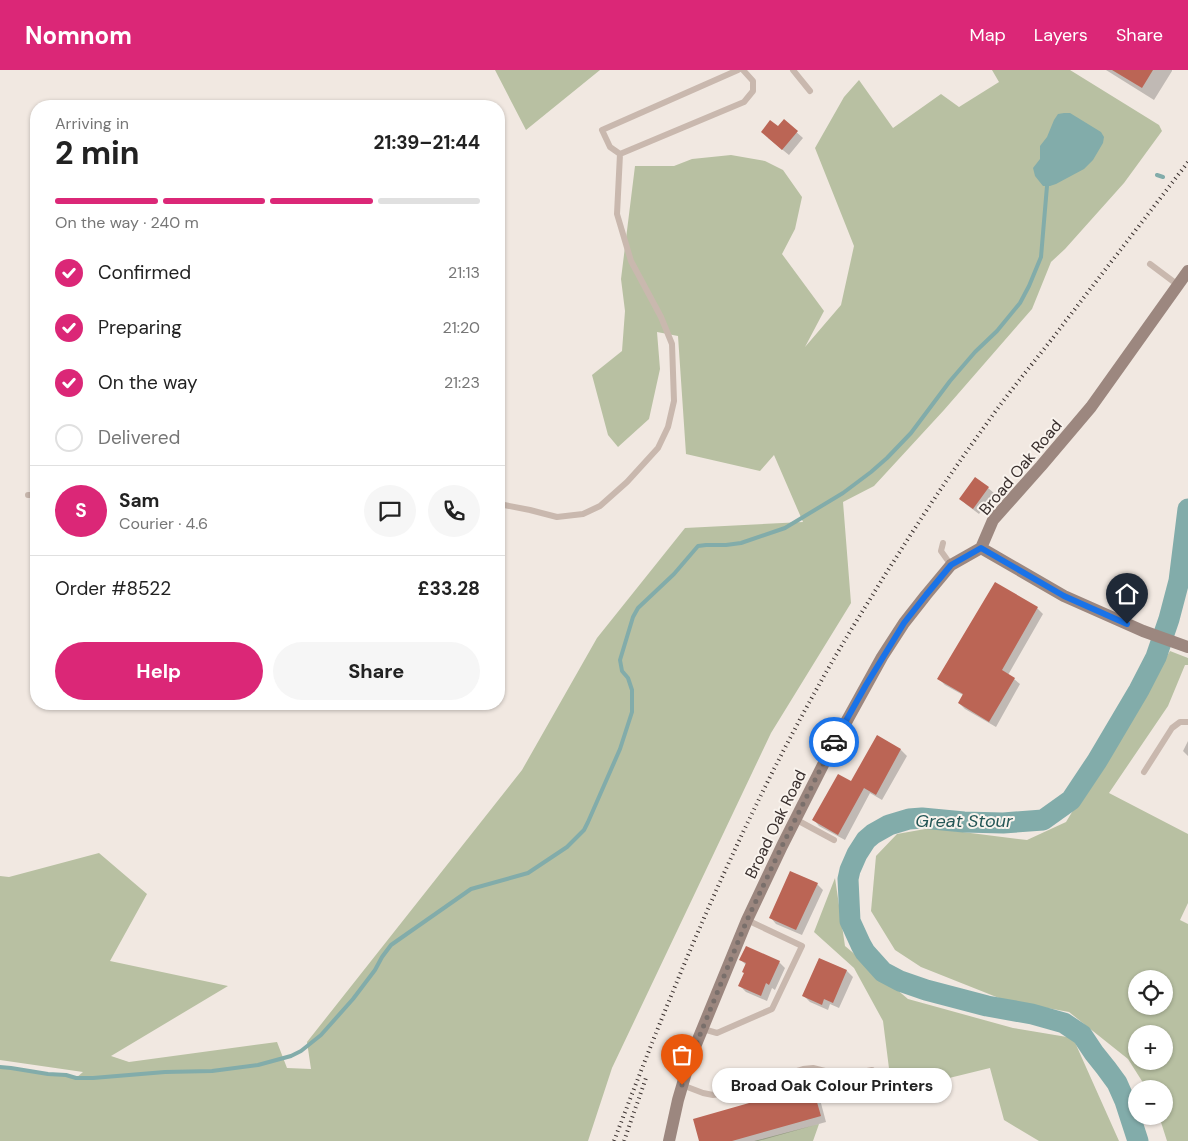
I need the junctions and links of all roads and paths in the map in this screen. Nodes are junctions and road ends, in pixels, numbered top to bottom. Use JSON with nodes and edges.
{"nodes":[{"id":1,"x":738,"y":70,"type":"edge"},
{"id":2,"x":743,"y":70,"type":"edge"},
{"id":3,"x":793,"y":70,"type":"edge"},
{"id":4,"x":810,"y":91,"type":"dead end"},
{"id":5,"x":620,"y":154,"type":"junction"},
{"id":6,"x":1150,"y":264,"type":"dead end"},
{"id":7,"x":1188,"y":271,"type":"edge"},
{"id":8,"x":1178,"y":284,"type":"junction"},
{"id":9,"x":505,"y":505,"type":"edge"},
{"id":10,"x":943,"y":543,"type":"dead end"},
{"id":11,"x":981,"y":548,"type":"junction"},
{"id":12,"x":951,"y":565,"type":"junction"},
{"id":13,"x":1185,"y":646,"type":"edge"},
{"id":14,"x":1188,"y":722,"type":"edge"},
{"id":15,"x":1144,"y":772,"type":"dead end"},
{"id":16,"x":795,"y":819,"type":"junction"},
{"id":17,"x":834,"y":840,"type":"dead end"},
{"id":18,"x":747,"y":920,"type":"junction"},
{"id":19,"x":703,"y":1029,"type":"junction"},
{"id":20,"x":872,"y":1070,"type":"dead end"},
{"id":21,"x":682,"y":1085,"type":"junction"},
{"id":22,"x":669,"y":1141,"type":"edge"}],
"edges":[{"from":1,"to":5,"type":"lane"},
{"from":2,"to":5,"type":"lane"},
{"from":3,"to":4,"type":"lane"},
{"from":5,"to":9,"type":"lane"},
{"from":6,"to":8,"type":"lane"},
{"from":7,"to":8,"type":"street","name":"Broad Oak Road"},
{"from":8,"to":11,"type":"street","name":"Broad Oak Road"},
{"from":10,"to":12,"type":"lane"},
{"from":11,"to":12,"type":"street","name":"Broad Oak Road"},
{"from":11,"to":13,"type":"street"},
{"from":12,"to":16,"type":"street","name":"Broad Oak Road"},
{"from":14,"to":15,"type":"lane"},
{"from":16,"to":17,"type":"lane"},
{"from":16,"to":18,"type":"street","name":"Broad Oak Road"},
{"from":18,"to":19,"type":"street","name":"Broad Oak Road"},
{"from":18,"to":19,"type":"lane"},
{"from":19,"to":21,"type":"street","name":"Broad Oak Road"},
{"from":20,"to":21,"type":"lane"},
{"from":21,"to":22,"type":"street","name":"Broad Oak Road"}]}
